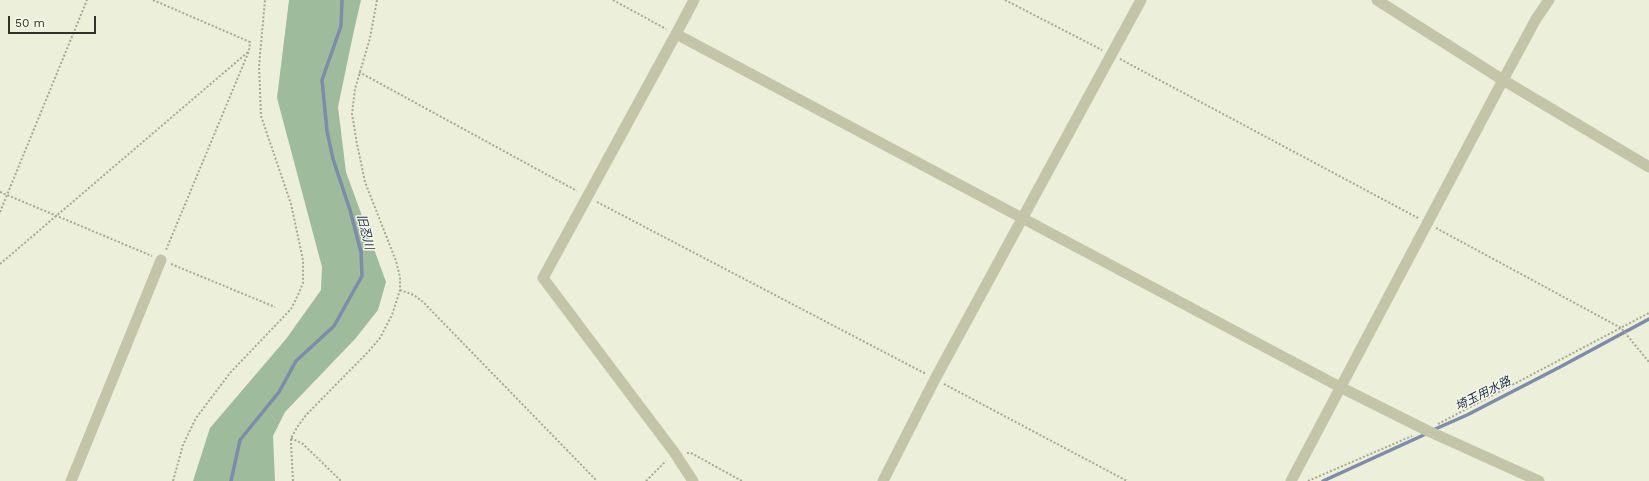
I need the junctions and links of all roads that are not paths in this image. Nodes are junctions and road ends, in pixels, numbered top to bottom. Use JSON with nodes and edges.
{"nodes":[{"id":1,"x":694,"y":0,"type":"edge"},
{"id":2,"x":1141,"y":0,"type":"edge"},
{"id":3,"x":1377,"y":0,"type":"edge"},
{"id":4,"x":1549,"y":0,"type":"edge"},
{"id":5,"x":676,"y":34,"type":"junction"},
{"id":6,"x":1503,"y":80,"type":"junction"},
{"id":7,"x":1649,"y":167,"type":"edge"},
{"id":8,"x":1022,"y":218,"type":"junction"},
{"id":9,"x":161,"y":260,"type":"road end"},
{"id":10,"x":1340,"y":387,"type":"junction"},
{"id":11,"x":71,"y":481,"type":"edge"},
{"id":12,"x":693,"y":481,"type":"edge"},
{"id":13,"x":883,"y":481,"type":"edge"},
{"id":14,"x":1291,"y":481,"type":"edge"},
{"id":15,"x":1539,"y":481,"type":"edge"}],
"edges":[{"from":1,"to":5,"type":"street"},
{"from":2,"to":8,"type":"street"},
{"from":3,"to":6,"type":"street"},
{"from":4,"to":6,"type":"street"},
{"from":5,"to":8,"type":"street"},
{"from":5,"to":12,"type":"street"},
{"from":6,"to":7,"type":"street"},
{"from":6,"to":10,"type":"street"},
{"from":8,"to":10,"type":"street"},
{"from":8,"to":13,"type":"street"},
{"from":9,"to":11,"type":"street"},
{"from":10,"to":14,"type":"street"},
{"from":10,"to":15,"type":"street"}]}
